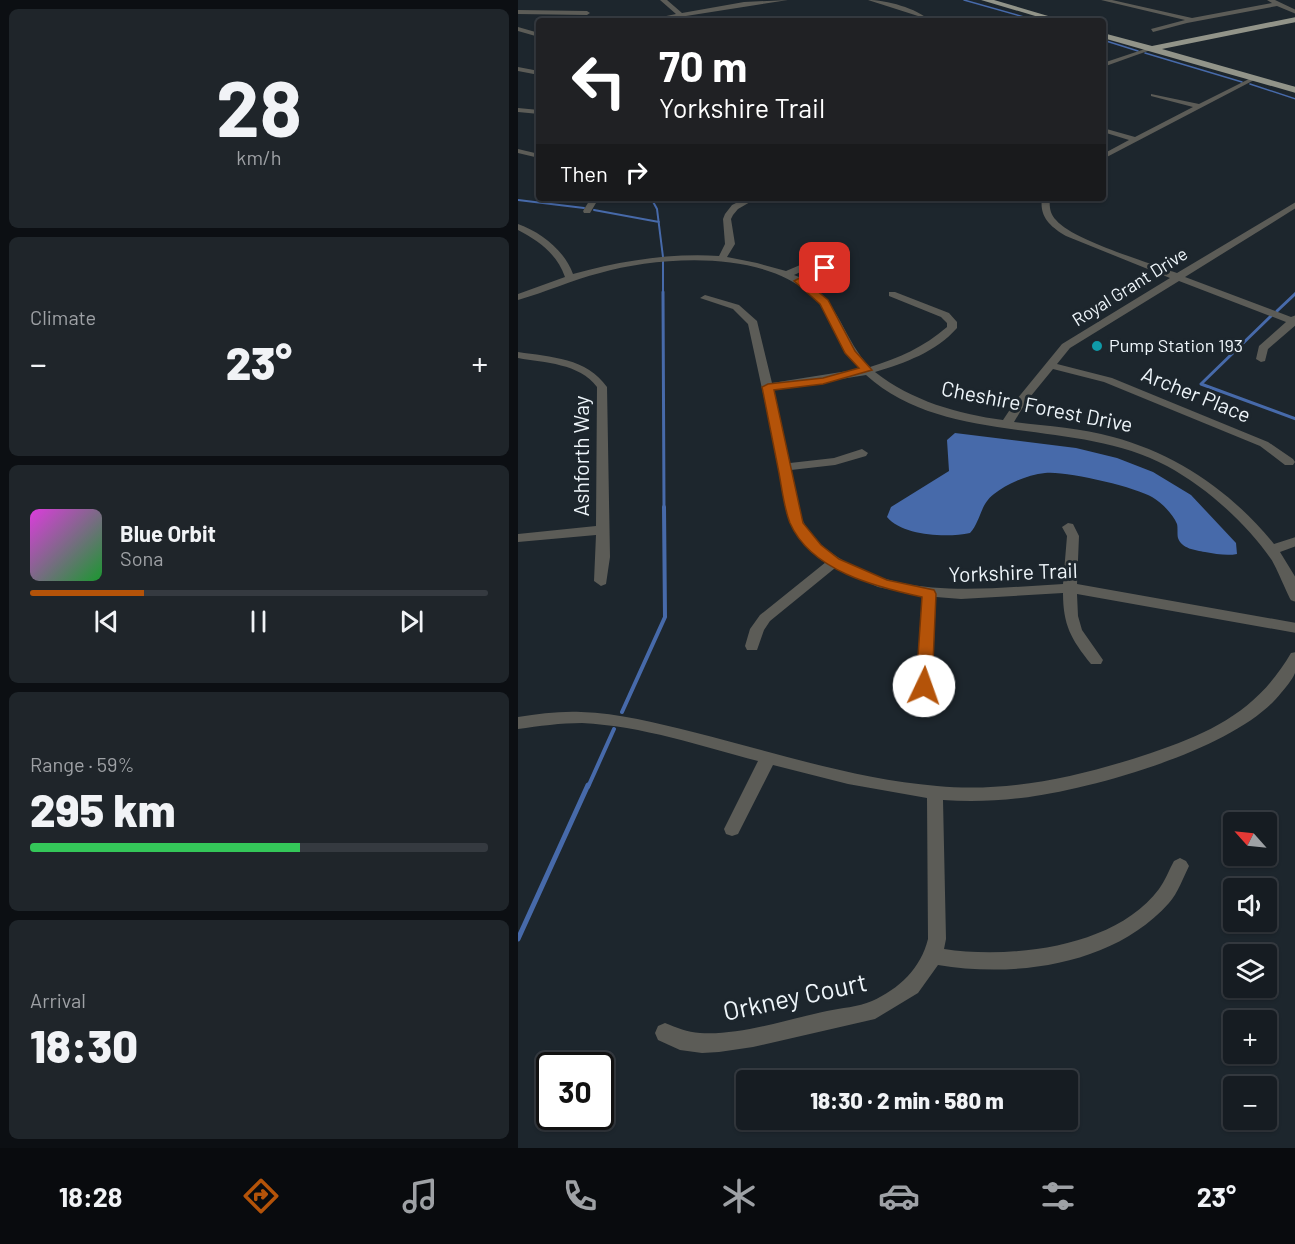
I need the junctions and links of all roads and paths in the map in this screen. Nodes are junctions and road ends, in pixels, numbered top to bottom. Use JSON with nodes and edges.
{"nodes":[{"id":1,"x":524,"y":0,"type":"edge"},
{"id":2,"x":663,"y":0,"type":"edge"},
{"id":3,"x":785,"y":0,"type":"edge"},
{"id":4,"x":871,"y":0,"type":"edge"},
{"id":5,"x":985,"y":0,"type":"edge"},
{"id":6,"x":1104,"y":0,"type":"edge"},
{"id":7,"x":1270,"y":0,"type":"edge"},
{"id":8,"x":758,"y":1,"type":"edge"},
{"id":9,"x":1277,"y":4,"type":"junction"},
{"id":10,"x":518,"y":11,"type":"edge"},
{"id":11,"x":1295,"y":12,"type":"edge"},
{"id":12,"x":587,"y":13,"type":"dead end"},
{"id":13,"x":681,"y":15,"type":"junction"},
{"id":14,"x":1041,"y":16,"type":"junction"},
{"id":15,"x":663,"y":18,"type":"edge"},
{"id":16,"x":686,"y":18,"type":"edge"},
{"id":17,"x":924,"y":18,"type":"edge"},
{"id":18,"x":1047,"y":18,"type":"edge"},
{"id":19,"x":1049,"y":18,"type":"edge"},
{"id":20,"x":1295,"y":19,"type":"edge"},
{"id":21,"x":1193,"y":20,"type":"junction"},
{"id":22,"x":518,"y":28,"type":"edge"},
{"id":23,"x":1152,"y":30,"type":"dead end"},
{"id":24,"x":536,"y":34,"type":"edge"},
{"id":25,"x":1106,"y":35,"type":"edge"},
{"id":26,"x":1153,"y":48,"type":"junction"},
{"id":27,"x":1106,"y":64,"type":"edge"},
{"id":28,"x":518,"y":69,"type":"edge"},
{"id":29,"x":536,"y":72,"type":"edge"},
{"id":30,"x":1255,"y":78,"type":"junction"},
{"id":31,"x":1295,"y":90,"type":"edge"},
{"id":32,"x":1152,"y":95,"type":"dead end"},
{"id":33,"x":1199,"y":107,"type":"junction"},
{"id":34,"x":518,"y":110,"type":"edge"},
{"id":35,"x":536,"y":112,"type":"edge"},
{"id":36,"x":1106,"y":131,"type":"edge"},
{"id":37,"x":1136,"y":140,"type":"junction"},
{"id":38,"x":518,"y":151,"type":"edge"},
{"id":39,"x":536,"y":155,"type":"edge"},
{"id":40,"x":1106,"y":156,"type":"edge"},
{"id":41,"x":593,"y":201,"type":"edge"},
{"id":42,"x":747,"y":201,"type":"edge"},
{"id":43,"x":1045,"y":201,"type":"edge"},
{"id":44,"x":1295,"y":204,"type":"edge"},
{"id":45,"x":587,"y":211,"type":"dead end"},
{"id":46,"x":518,"y":227,"type":"edge"},
{"id":47,"x":720,"y":260,"type":"junction"},
{"id":48,"x":786,"y":275,"type":"junction"},
{"id":49,"x":1178,"y":277,"type":"junction"},
{"id":50,"x":570,"y":279,"type":"junction"},
{"id":51,"x":798,"y":281,"type":"junction"},
{"id":52,"x":892,"y":294,"type":"dead end"},
{"id":53,"x":518,"y":297,"type":"edge"},
{"id":54,"x":705,"y":298,"type":"dead end"},
{"id":55,"x":1294,"y":320,"type":"edge"},
{"id":56,"x":518,"y":355,"type":"edge"},
{"id":57,"x":1261,"y":359,"type":"dead end"},
{"id":58,"x":1049,"y":365,"type":"junction"},
{"id":59,"x":866,"y":370,"type":"junction"},
{"id":60,"x":768,"y":387,"type":"junction"},
{"id":61,"x":1006,"y":425,"type":"junction"},
{"id":62,"x":862,"y":453,"type":"dead end"},
{"id":63,"x":1289,"y":462,"type":"dead end"},
{"id":64,"x":784,"y":467,"type":"junction"},
{"id":65,"x":1068,"y":527,"type":"dead end"},
{"id":66,"x":602,"y":530,"type":"junction"},
{"id":67,"x":518,"y":538,"type":"edge"},
{"id":68,"x":1295,"y":541,"type":"edge"},
{"id":69,"x":1272,"y":550,"type":"junction"},
{"id":70,"x":834,"y":562,"type":"junction"},
{"id":71,"x":600,"y":581,"type":"dead end"},
{"id":72,"x":1072,"y":588,"type":"junction"},
{"id":73,"x":929,"y":594,"type":"junction"},
{"id":74,"x":1295,"y":597,"type":"edge"},
{"id":75,"x":1295,"y":628,"type":"edge"},
{"id":76,"x":752,"y":646,"type":"dead end"},
{"id":77,"x":1295,"y":657,"type":"edge"},
{"id":78,"x":1096,"y":660,"type":"dead end"},
{"id":79,"x":924,"y":686,"type":"dead end"},
{"id":80,"x":518,"y":723,"type":"edge"},
{"id":81,"x":768,"y":758,"type":"junction"},
{"id":82,"x":935,"y":793,"type":"junction"},
{"id":83,"x":731,"y":829,"type":"dead end"},
{"id":84,"x":1180,"y":867,"type":"dead end"},
{"id":85,"x":933,"y":956,"type":"junction"},
{"id":86,"x":665,"y":1033,"type":"dead end"}],
"edges":[{"from":1,"to":10,"type":"street"},
{"from":2,"to":13,"type":"street"},
{"from":3,"to":8,"type":"street"},
{"from":4,"to":17,"type":"street"},
{"from":5,"to":14,"type":"main road"},
{"from":6,"to":21,"type":"street"},
{"from":7,"to":9,"type":"street"},
{"from":8,"to":13,"type":"street"},
{"from":9,"to":11,"type":"street"},
{"from":9,"to":21,"type":"street"},
{"from":10,"to":12,"type":"street"},
{"from":13,"to":15,"type":"street"},
{"from":13,"to":16,"type":"street"},
{"from":14,"to":18,"type":"main road"},
{"from":14,"to":19,"type":"main road"},
{"from":20,"to":26,"type":"main road"},
{"from":21,"to":23,"type":"street"},
{"from":22,"to":24,"type":"street"},
{"from":25,"to":26,"type":"main road"},
{"from":26,"to":27,"type":"street"},
{"from":26,"to":30,"type":"main road"},
{"from":28,"to":29,"type":"street"},
{"from":30,"to":31,"type":"main road"},
{"from":30,"to":33,"type":"street"},
{"from":32,"to":33,"type":"street"},
{"from":33,"to":37,"type":"street"},
{"from":34,"to":35,"type":"street"},
{"from":36,"to":37,"type":"street"},
{"from":37,"to":40,"type":"street"},
{"from":38,"to":39,"type":"street"},
{"from":41,"to":45,"type":"street"},
{"from":42,"to":47,"type":"street"},
{"from":43,"to":49,"type":"street"},
{"from":44,"to":49,"type":"street","name":"Royal Grant Drive"},
{"from":46,"to":50,"type":"street"},
{"from":47,"to":48,"type":"street","name":"Cheshire Forest Drive"},
{"from":47,"to":50,"type":"street","name":"Cheshire Forest Drive"},
{"from":48,"to":51,"type":"street","name":"Cheshire Forest Drive"},
{"from":48,"to":51,"type":"street"},
{"from":49,"to":55,"type":"street"},
{"from":49,"to":58,"type":"street","name":"Royal Grant Drive"},
{"from":50,"to":53,"type":"street","name":"Cheshire Forest Drive"},
{"from":51,"to":59,"type":"street","name":"Cheshire Forest Drive"},
{"from":52,"to":59,"type":"street"},
{"from":54,"to":60,"type":"street","name":"Yorkshire Trail"},
{"from":55,"to":57,"type":"street"},
{"from":56,"to":66,"type":"street","name":"Ashforth Way"},
{"from":58,"to":61,"type":"street","name":"Royal Grant Drive"},
{"from":58,"to":63,"type":"street","name":"Archer Place"},
{"from":59,"to":60,"type":"street"},
{"from":59,"to":61,"type":"street","name":"Cheshire Forest Drive"},
{"from":60,"to":64,"type":"street","name":"Yorkshire Trail"},
{"from":61,"to":69,"type":"street","name":"Cheshire Forest Drive"},
{"from":62,"to":64,"type":"street"},
{"from":64,"to":70,"type":"street","name":"Yorkshire Trail"},
{"from":65,"to":72,"type":"street"},
{"from":66,"to":67,"type":"street"},
{"from":66,"to":71,"type":"street","name":"Ashforth Way"},
{"from":68,"to":69,"type":"street"},
{"from":69,"to":74,"type":"street","name":"Cheshire Forest Drive"},
{"from":70,"to":73,"type":"street","name":"Yorkshire Trail"},
{"from":70,"to":76,"type":"street"},
{"from":72,"to":73,"type":"street","name":"Yorkshire Trail"},
{"from":72,"to":75,"type":"street","name":"Yorkshire Trail"},
{"from":72,"to":78,"type":"street"},
{"from":73,"to":79,"type":"street"},
{"from":77,"to":82,"type":"street"},
{"from":80,"to":81,"type":"street"},
{"from":81,"to":82,"type":"street"},
{"from":81,"to":83,"type":"street"},
{"from":82,"to":85,"type":"street","name":"Orkney Court"},
{"from":84,"to":85,"type":"street"},
{"from":85,"to":86,"type":"street","name":"Orkney Court"}]}
